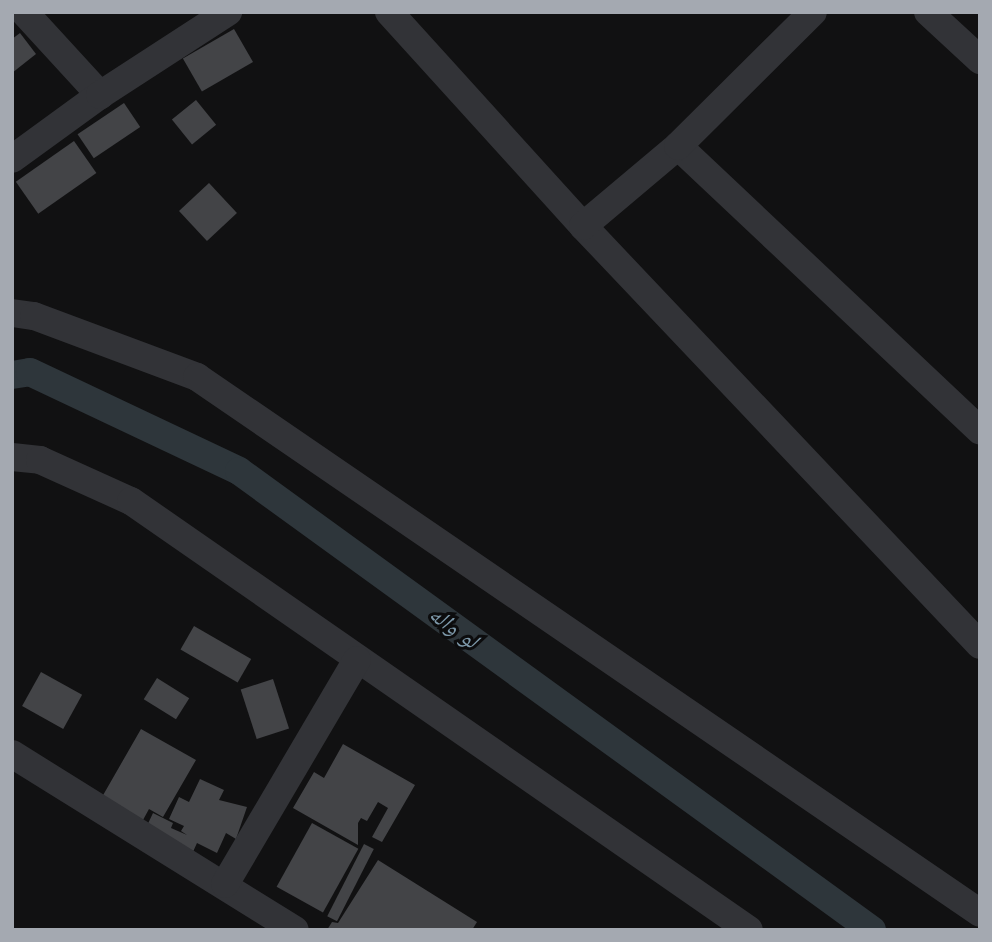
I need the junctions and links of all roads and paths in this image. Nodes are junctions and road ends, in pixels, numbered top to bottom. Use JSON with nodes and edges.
{"nodes":[{"id":1,"x":24,"y":12,"type":"edge"},
{"id":2,"x":228,"y":12,"type":"edge"},
{"id":3,"x":389,"y":12,"type":"edge"},
{"id":4,"x":813,"y":12,"type":"edge"},
{"id":5,"x":928,"y":12,"type":"edge"},
{"id":6,"x":980,"y":60,"type":"edge"},
{"id":7,"x":100,"y":95,"type":"junction"},
{"id":8,"x":678,"y":146,"type":"junction"},
{"id":9,"x":12,"y":159,"type":"edge"},
{"id":10,"x":583,"y":226,"type":"junction"},
{"id":11,"x":12,"y":313,"type":"edge"},
{"id":12,"x":980,"y":431,"type":"edge"},
{"id":13,"x":12,"y":457,"type":"edge"},
{"id":14,"x":980,"y":645,"type":"edge"},
{"id":15,"x":356,"y":660,"type":"junction"},
{"id":16,"x":12,"y":754,"type":"edge"},
{"id":17,"x":225,"y":884,"type":"junction"},
{"id":18,"x":980,"y":913,"type":"edge"},
{"id":19,"x":267,"y":920,"type":"edge"},
{"id":20,"x":295,"y":930,"type":"edge"},
{"id":21,"x":749,"y":930,"type":"edge"}],
"edges":[{"from":1,"to":7,"type":"street"},
{"from":2,"to":7,"type":"street"},
{"from":3,"to":10,"type":"street"},
{"from":4,"to":8,"type":"street"},
{"from":5,"to":6,"type":"street"},
{"from":7,"to":9,"type":"street"},
{"from":8,"to":10,"type":"street"},
{"from":8,"to":12,"type":"street"},
{"from":10,"to":14,"type":"street"},
{"from":11,"to":18,"type":"street"},
{"from":13,"to":15,"type":"street"},
{"from":15,"to":17,"type":"street"},
{"from":15,"to":21,"type":"street"},
{"from":16,"to":17,"type":"street"},
{"from":17,"to":19,"type":"street"},
{"from":19,"to":20,"type":"street"}]}
